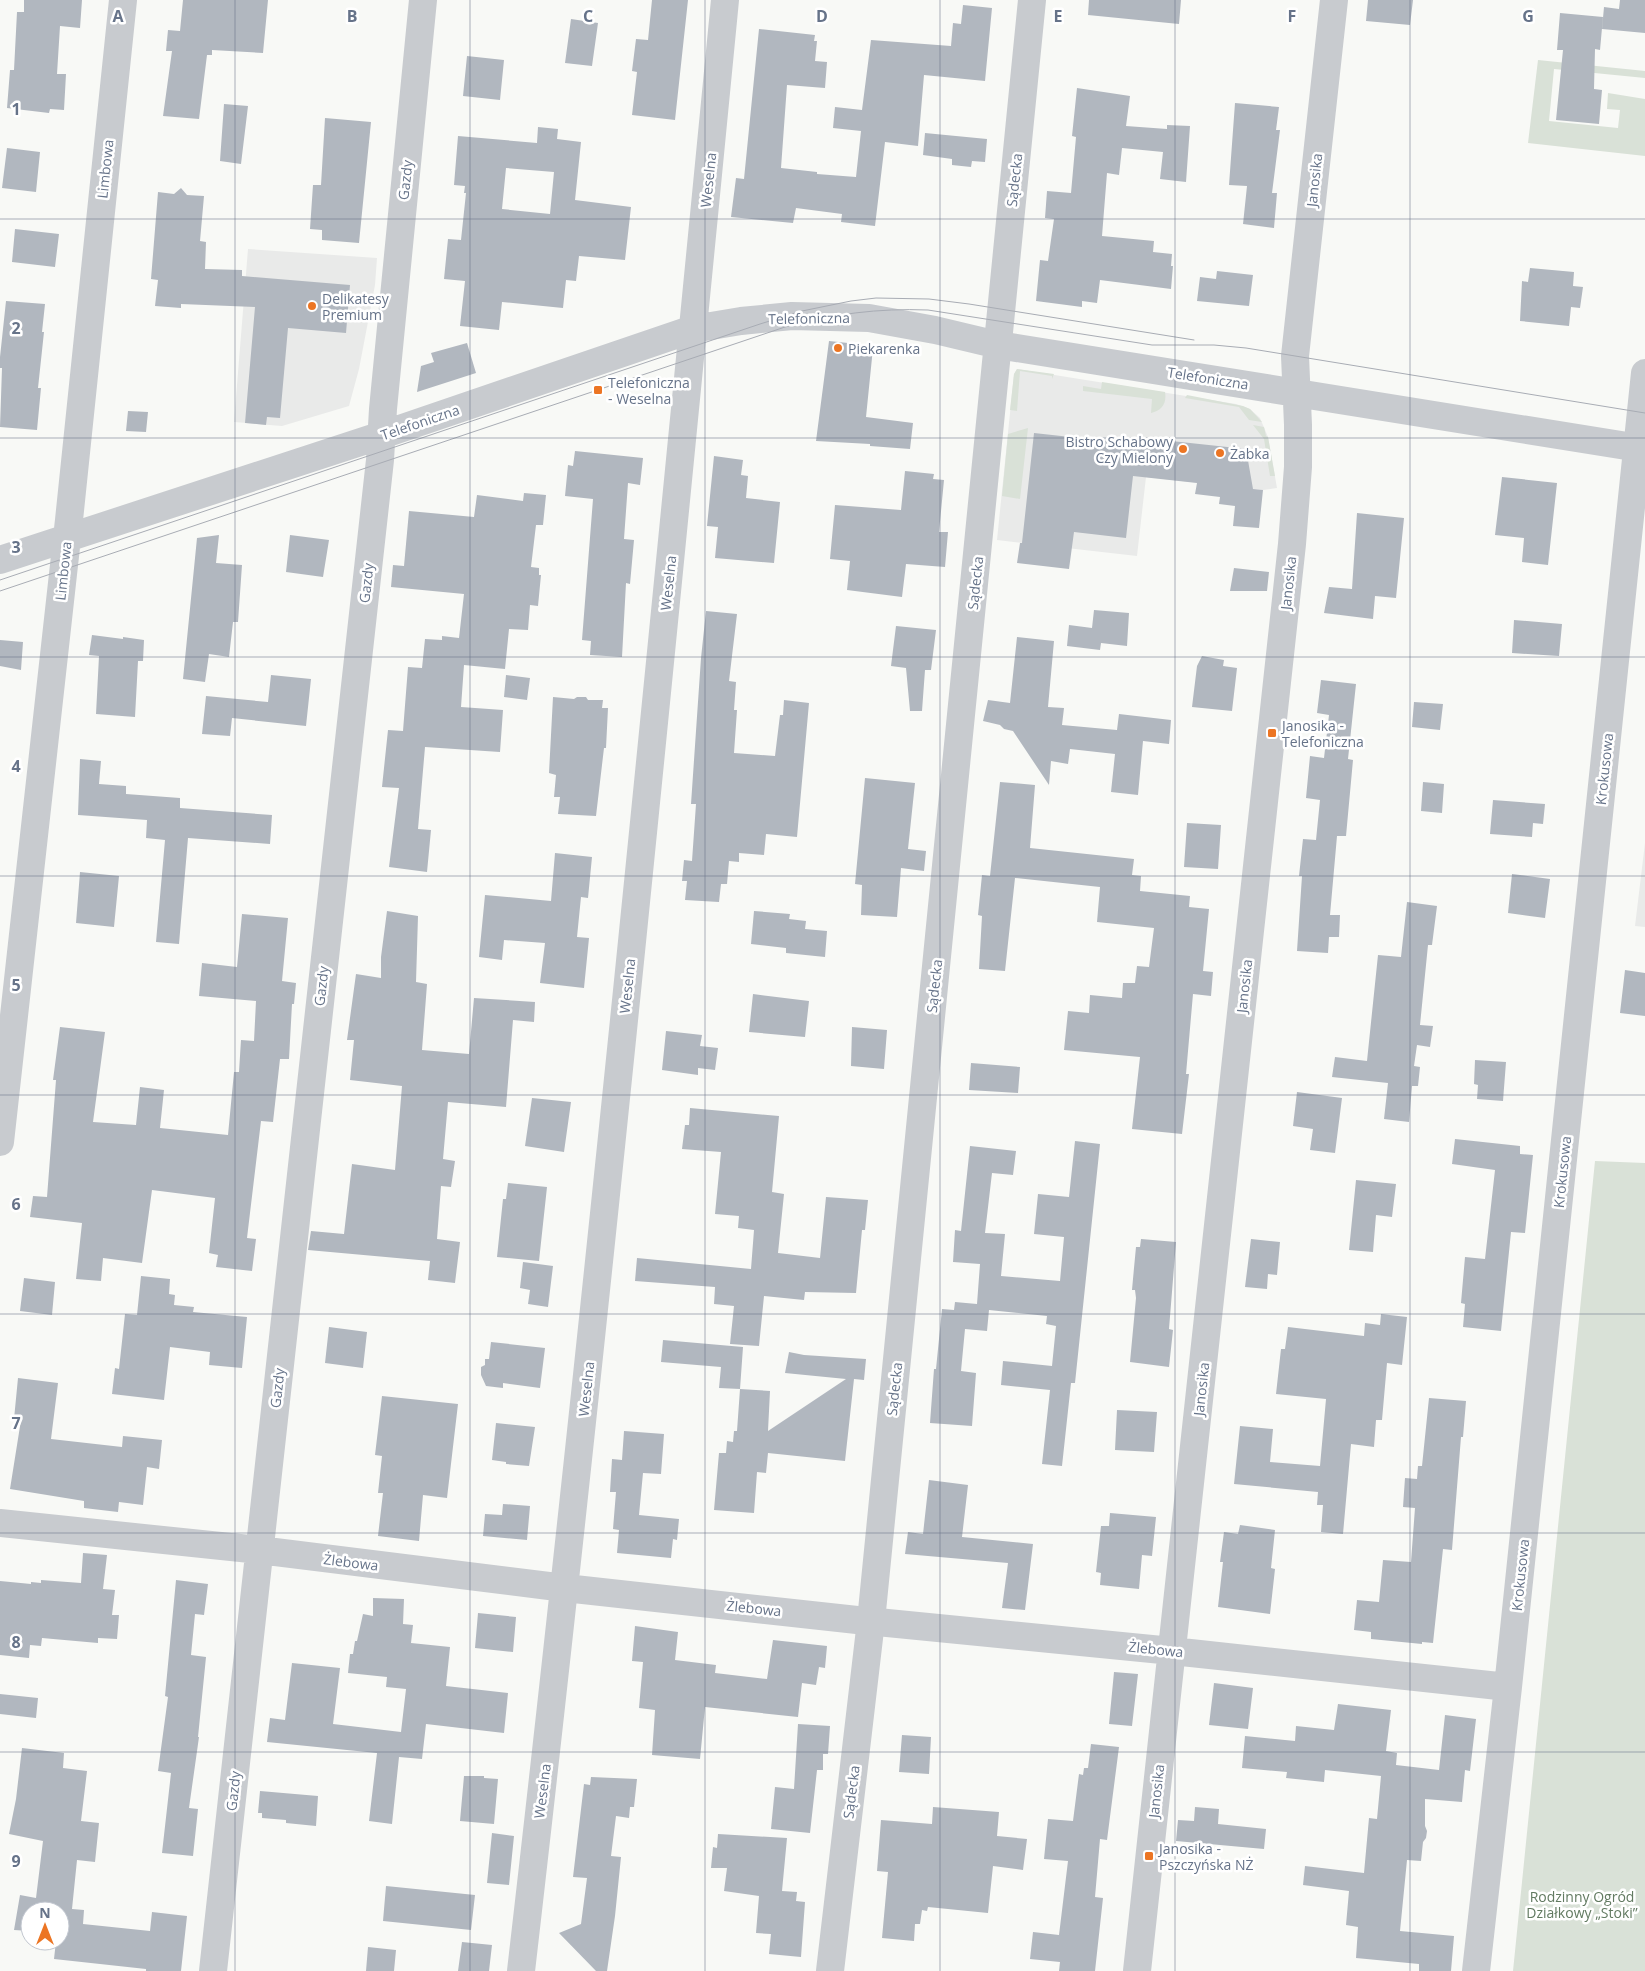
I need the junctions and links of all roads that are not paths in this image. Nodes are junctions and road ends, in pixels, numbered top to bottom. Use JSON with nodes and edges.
{"nodes":[{"id":1,"x":123,"y":0,"type":"edge"},
{"id":2,"x":423,"y":0,"type":"edge"},
{"id":3,"x":725,"y":0,"type":"edge"},
{"id":4,"x":1032,"y":0,"type":"edge"},
{"id":5,"x":1334,"y":0,"type":"edge"},
{"id":6,"x":693,"y":329,"type":"junction"},
{"id":7,"x":998,"y":345,"type":"junction"},
{"id":8,"x":1645,"y":373,"type":"edge"},
{"id":9,"x":1297,"y":393,"type":"junction"},
{"id":10,"x":382,"y":435,"type":"junction"},
{"id":11,"x":1641,"y":449,"type":"edge"},
{"id":12,"x":67,"y":537,"type":"junction"},
{"id":13,"x":0,"y":560,"type":"edge"},
{"id":14,"x":0,"y":1142,"type":"edge"},
{"id":15,"x":0,"y":1523,"type":"edge"},
{"id":16,"x":259,"y":1550,"type":"junction"},
{"id":17,"x":566,"y":1588,"type":"junction"},
{"id":18,"x":871,"y":1621,"type":"junction"},
{"id":19,"x":1172,"y":1651,"type":"junction"},
{"id":20,"x":1508,"y":1686,"type":"junction"},
{"id":21,"x":213,"y":1971,"type":"edge"},
{"id":22,"x":521,"y":1971,"type":"edge"},
{"id":23,"x":830,"y":1971,"type":"edge"},
{"id":24,"x":1136,"y":1971,"type":"edge"},
{"id":25,"x":1476,"y":1971,"type":"edge"}],
"edges":[{"from":1,"to":12,"type":"street","name":"Limbowa"},
{"from":2,"to":10,"type":"street","name":"Gazdy"},
{"from":3,"to":6,"type":"street","name":"Weselna"},
{"from":4,"to":7,"type":"street","name":"Sądecka"},
{"from":5,"to":9,"type":"street","name":"Janosika"},
{"from":6,"to":7,"type":"street","name":"Telefoniczna"},
{"from":6,"to":10,"type":"street","name":"Telefoniczna"},
{"from":6,"to":17,"type":"street","name":"Weselna"},
{"from":7,"to":9,"type":"street","name":"Telefoniczna"},
{"from":7,"to":18,"type":"street","name":"Sądecka"},
{"from":8,"to":11,"type":"street","name":"Krokusowa"},
{"from":9,"to":11,"type":"street","name":"Telefoniczna"},
{"from":9,"to":19,"type":"street","name":"Janosika"},
{"from":10,"to":12,"type":"street","name":"Telefoniczna"},
{"from":10,"to":16,"type":"street","name":"Gazdy"},
{"from":11,"to":20,"type":"street","name":"Krokusowa"},
{"from":12,"to":13,"type":"street","name":"Telefoniczna"},
{"from":12,"to":14,"type":"street","name":"Limbowa"},
{"from":15,"to":16,"type":"street","name":"Żlebowa"},
{"from":16,"to":17,"type":"street","name":"Żlebowa"},
{"from":16,"to":21,"type":"street","name":"Gazdy"},
{"from":17,"to":18,"type":"street","name":"Żlebowa"},
{"from":17,"to":22,"type":"street","name":"Weselna"},
{"from":18,"to":19,"type":"street","name":"Żlebowa"},
{"from":18,"to":23,"type":"street","name":"Sądecka"},
{"from":19,"to":20,"type":"street","name":"Żlebowa"},
{"from":19,"to":24,"type":"street","name":"Janosika"},
{"from":20,"to":25,"type":"street","name":"Krokusowa"}]}
